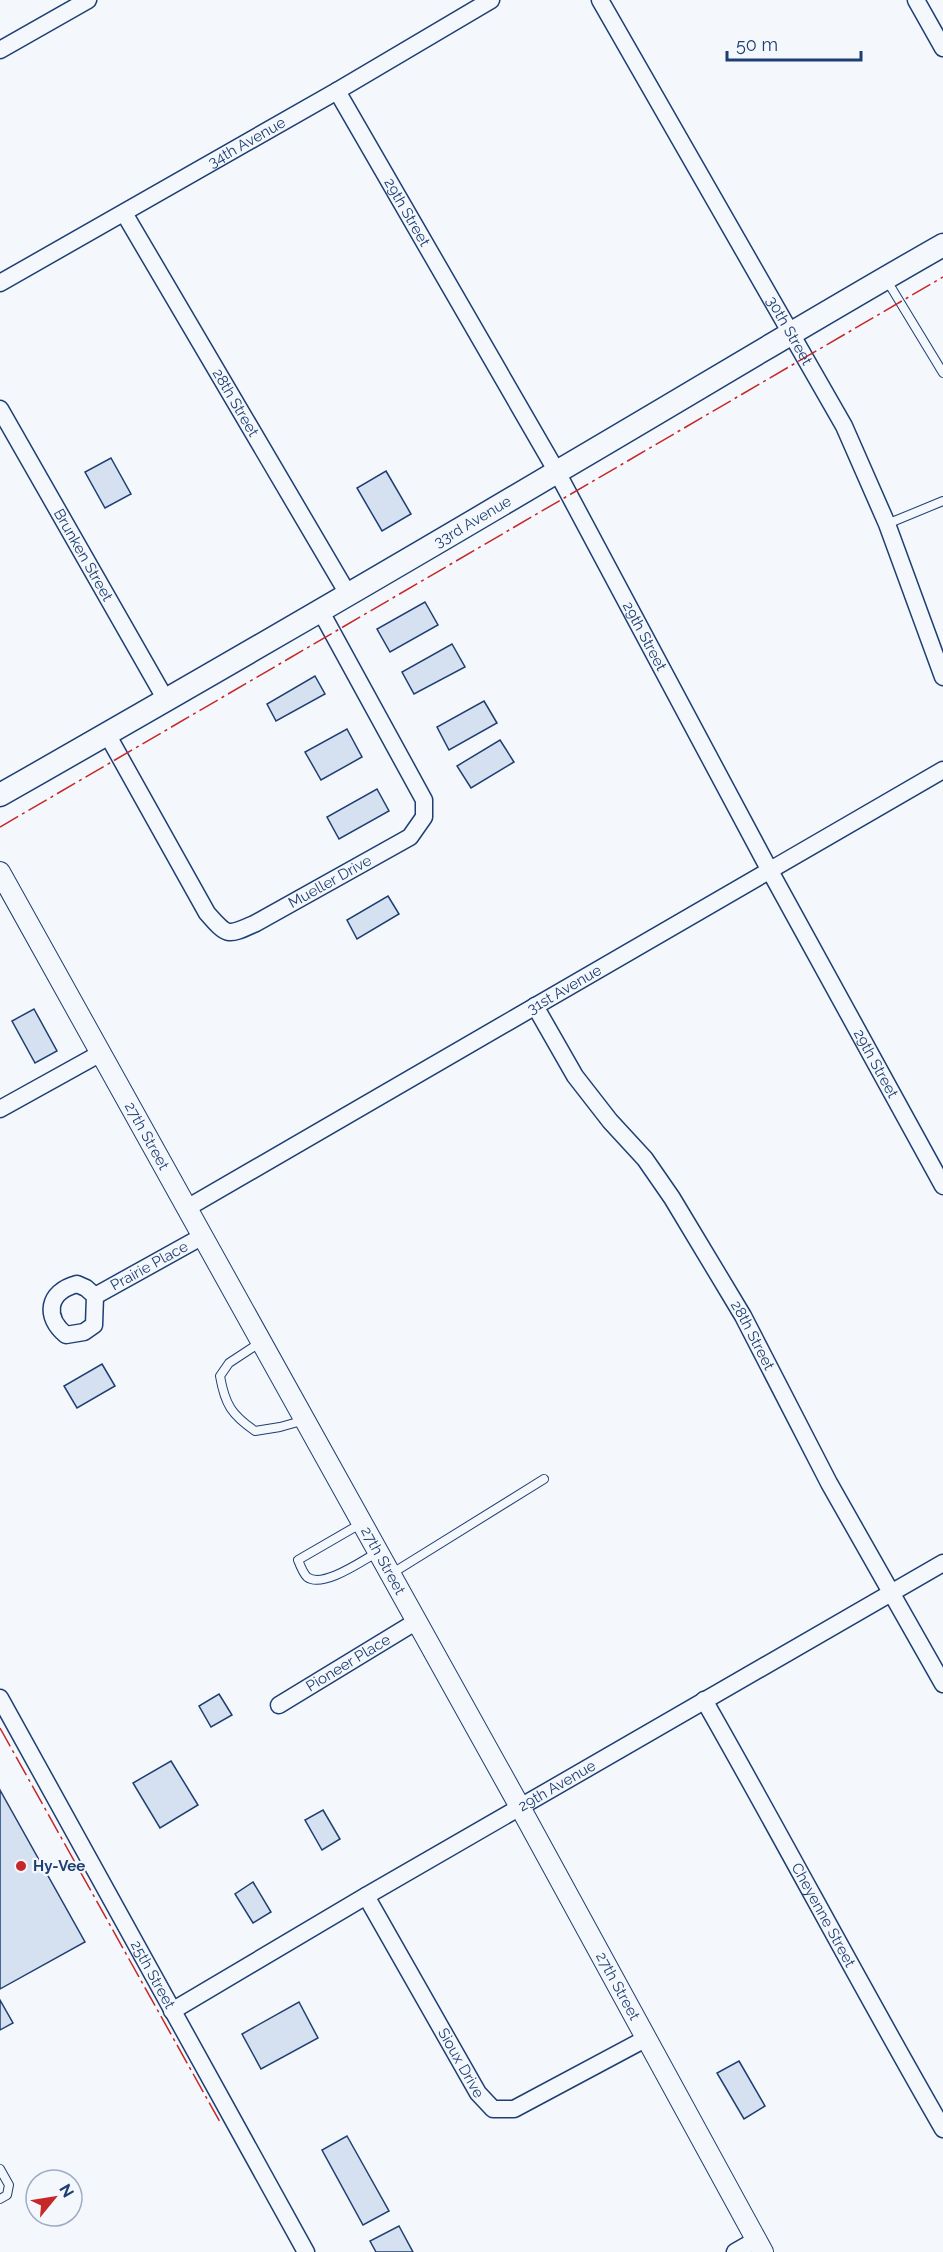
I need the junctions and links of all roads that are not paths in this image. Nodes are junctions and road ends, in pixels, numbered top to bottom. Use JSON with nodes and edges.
{"nodes":[{"id":1,"x":88,"y":0,"type":"edge"},
{"id":2,"x":491,"y":0,"type":"edge"},
{"id":3,"x":600,"y":0,"type":"edge"},
{"id":4,"x":916,"y":0,"type":"edge"},
{"id":5,"x":943,"y":48,"type":"edge"},
{"id":6,"x":0,"y":50,"type":"edge"},
{"id":7,"x":337,"y":91,"type":"junction"},
{"id":8,"x":124,"y":213,"type":"junction"},
{"id":9,"x":943,"y":245,"type":"edge"},
{"id":10,"x":885,"y":278,"type":"junction"},
{"id":11,"x":0,"y":283,"type":"edge"},
{"id":12,"x":791,"y":331,"type":"junction"},
{"id":13,"x":943,"y":373,"type":"edge"},
{"id":14,"x":0,"y":409,"type":"edge"},
{"id":15,"x":557,"y":472,"type":"junction"},
{"id":16,"x":943,"y":501,"type":"edge"},
{"id":17,"x":887,"y":524,"type":"junction"},
{"id":18,"x":348,"y":594,"type":"junction"},
{"id":19,"x":320,"y":610,"type":"junction"},
{"id":20,"x":943,"y":677,"type":"edge"},
{"id":21,"x":166,"y":700,"type":"junction"},
{"id":22,"x":107,"y":734,"type":"junction"},
{"id":23,"x":943,"y":770,"type":"edge"},
{"id":24,"x":0,"y":795,"type":"edge"},
{"id":25,"x":770,"y":871,"type":"junction"},
{"id":26,"x":0,"y":872,"type":"edge"},
{"id":27,"x":535,"y":1006,"type":"junction"},
{"id":28,"x":101,"y":1053,"type":"junction"},
{"id":29,"x":0,"y":1109,"type":"edge"},
{"id":30,"x":943,"y":1186,"type":"edge"},
{"id":31,"x":187,"y":1208,"type":"junction"},
{"id":32,"x":203,"y":1236,"type":"junction"},
{"id":33,"x":95,"y":1296,"type":"dead end"},
{"id":34,"x":261,"y":1342,"type":"junction"},
{"id":35,"x":305,"y":1420,"type":"junction"},
{"id":36,"x":544,"y":1479,"type":"dead end"},
{"id":37,"x":362,"y":1523,"type":"junction"},
{"id":38,"x":378,"y":1552,"type":"junction"},
{"id":39,"x":943,"y":1563,"type":"edge"},
{"id":40,"x":391,"y":1574,"type":"junction"},
{"id":41,"x":891,"y":1593,"type":"junction"},
{"id":42,"x":417,"y":1621,"type":"junction"},
{"id":43,"x":943,"y":1684,"type":"edge"},
{"id":44,"x":0,"y":1698,"type":"edge"},
{"id":45,"x":704,"y":1700,"type":"junction"},
{"id":46,"x":279,"y":1705,"type":"dead end"},
{"id":47,"x":520,"y":1807,"type":"junction"},
{"id":48,"x":366,"y":1896,"type":"junction"},
{"id":49,"x":172,"y":2011,"type":"junction"},
{"id":50,"x":647,"y":2038,"type":"junction"},
{"id":51,"x":943,"y":2129,"type":"edge"},
{"id":52,"x":0,"y":2169,"type":"edge"},
{"id":53,"x":0,"y":2199,"type":"edge"},
{"id":54,"x":760,"y":2246,"type":"edge"},
{"id":55,"x":306,"y":2252,"type":"edge"},
{"id":56,"x":735,"y":2252,"type":"edge"}],
"edges":[{"from":1,"to":6,"type":"street"},
{"from":2,"to":7,"type":"street","name":"34th Avenue"},
{"from":3,"to":12,"type":"street","name":"30th Street"},
{"from":4,"to":5,"type":"street"},
{"from":7,"to":8,"type":"street","name":"34th Avenue"},
{"from":7,"to":15,"type":"street","name":"29th Street"},
{"from":8,"to":11,"type":"street","name":"34th Avenue"},
{"from":8,"to":18,"type":"street","name":"28th Street"},
{"from":9,"to":10,"type":"main road","name":"33rd Avenue"},
{"from":10,"to":12,"type":"main road","name":"33rd Avenue"},
{"from":10,"to":13,"type":"lane"},
{"from":12,"to":15,"type":"main road","name":"33rd Avenue"},
{"from":12,"to":17,"type":"street","name":"30th Street"},
{"from":14,"to":21,"type":"street","name":"Brunken Street"},
{"from":15,"to":18,"type":"main road","name":"33rd Avenue"},
{"from":15,"to":25,"type":"street","name":"29th Street"},
{"from":16,"to":17,"type":"lane"},
{"from":17,"to":20,"type":"street","name":"30th Street"},
{"from":18,"to":19,"type":"main road","name":"33rd Avenue"},
{"from":19,"to":21,"type":"main road","name":"33rd Avenue"},
{"from":19,"to":22,"type":"street","name":"Mueller Drive"},
{"from":21,"to":22,"type":"main road","name":"33rd Avenue"},
{"from":22,"to":24,"type":"main road","name":"33rd Avenue"},
{"from":23,"to":25,"type":"street","name":"31st Avenue"},
{"from":25,"to":27,"type":"street","name":"31st Avenue"},
{"from":25,"to":30,"type":"street","name":"29th Street"},
{"from":26,"to":28,"type":"street","name":"27th Street"},
{"from":27,"to":31,"type":"street","name":"31st Avenue"},
{"from":27,"to":41,"type":"street","name":"28th Street"},
{"from":28,"to":29,"type":"street"},
{"from":28,"to":31,"type":"street","name":"27th Street"},
{"from":31,"to":32,"type":"street","name":"27th Street"},
{"from":32,"to":33,"type":"street","name":"Prairie Place"},
{"from":32,"to":34,"type":"street","name":"27th Street"},
{"from":34,"to":35,"type":"street","name":"27th Street"},
{"from":34,"to":35,"type":"lane"},
{"from":35,"to":37,"type":"street","name":"27th Street"},
{"from":36,"to":40,"type":"lane"},
{"from":37,"to":38,"type":"street","name":"27th Street"},
{"from":37,"to":38,"type":"lane"},
{"from":38,"to":40,"type":"street","name":"27th Street"},
{"from":39,"to":41,"type":"street","name":"29th Avenue"},
{"from":40,"to":42,"type":"street","name":"27th Street"},
{"from":41,"to":43,"type":"street","name":"28th Street"},
{"from":41,"to":45,"type":"street","name":"29th Avenue"},
{"from":42,"to":46,"type":"street","name":"Pioneer Place"},
{"from":42,"to":47,"type":"street","name":"27th Street"},
{"from":44,"to":49,"type":"street","name":"25th Street"},
{"from":45,"to":47,"type":"street","name":"29th Avenue"},
{"from":45,"to":51,"type":"street","name":"Cheyenne Street"},
{"from":47,"to":48,"type":"street","name":"29th Avenue"},
{"from":47,"to":50,"type":"street","name":"27th Street"},
{"from":48,"to":49,"type":"street","name":"29th Avenue"},
{"from":48,"to":50,"type":"street","name":"Sioux Drive"},
{"from":49,"to":55,"type":"street","name":"25th Street"},
{"from":50,"to":54,"type":"street","name":"27th Street"},
{"from":52,"to":53,"type":"lane"},
{"from":54,"to":56,"type":"street"}]}
